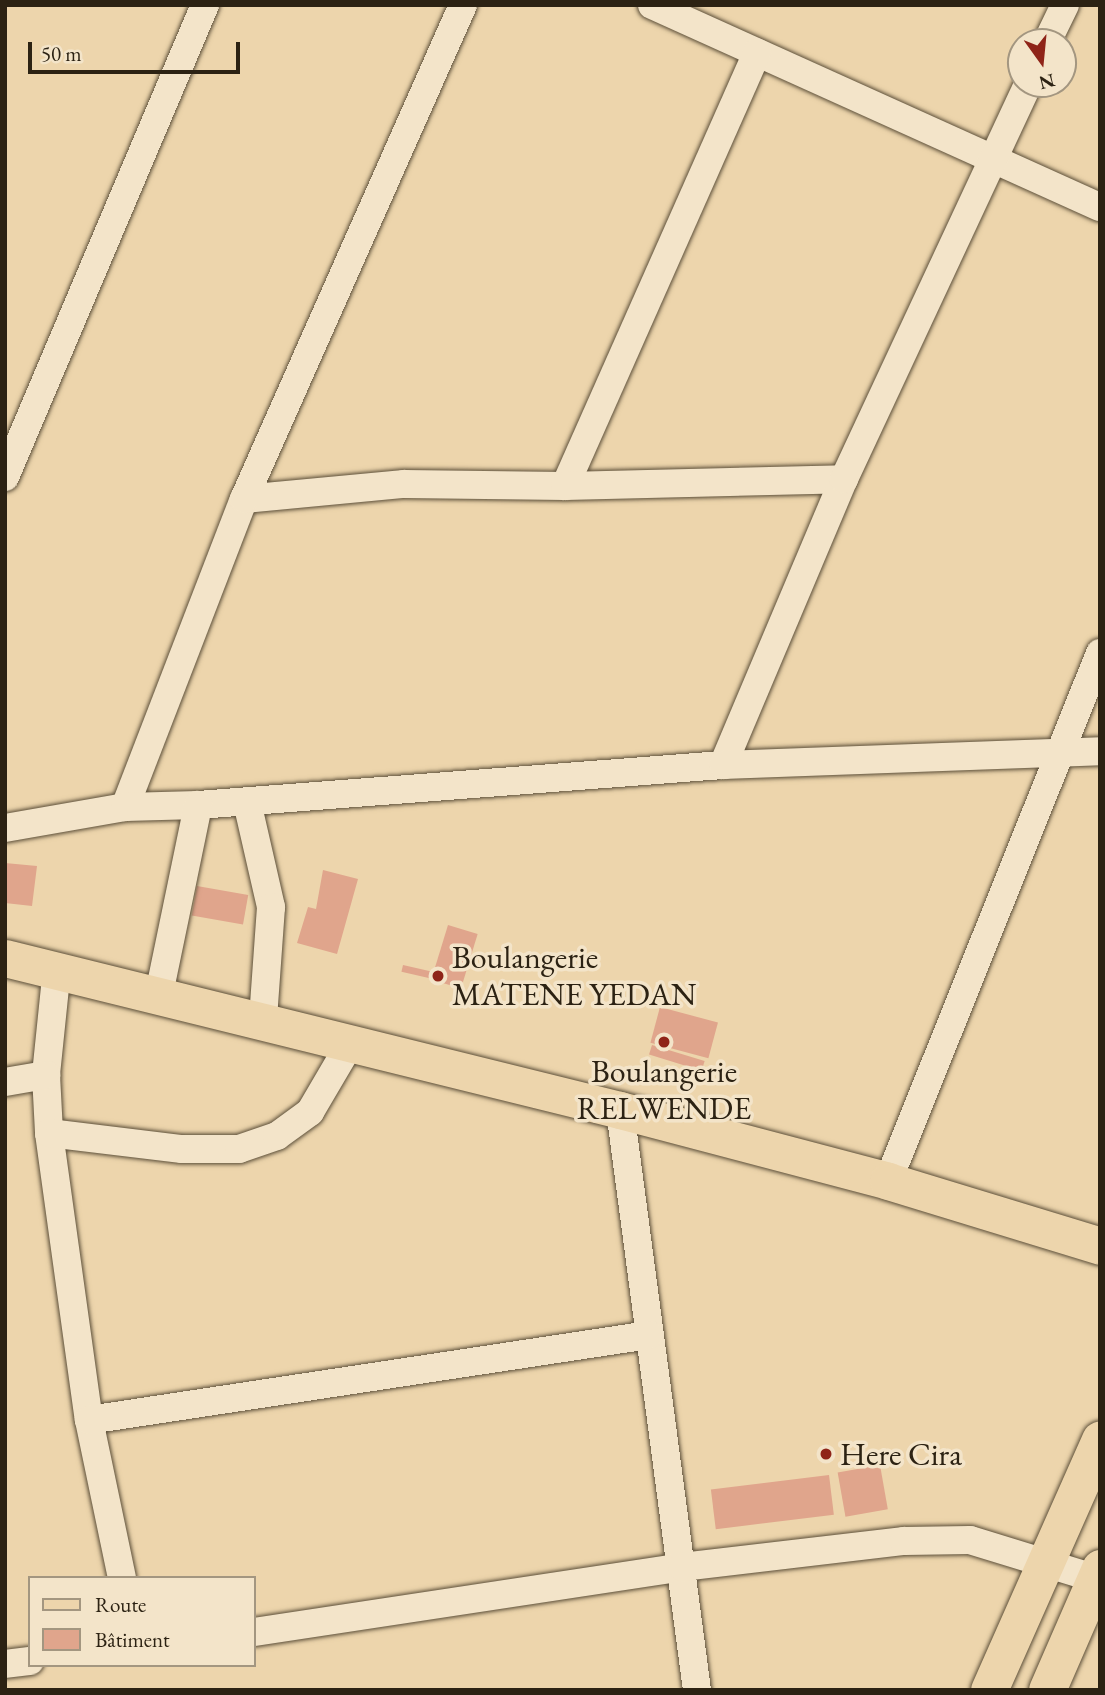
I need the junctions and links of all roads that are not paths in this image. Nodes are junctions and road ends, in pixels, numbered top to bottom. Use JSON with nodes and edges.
{"nodes":[{"id":1,"x":205,"y":5,"type":"edge"},
{"id":2,"x":463,"y":5,"type":"edge"},
{"id":3,"x":652,"y":5,"type":"edge"},
{"id":4,"x":1065,"y":5,"type":"edge"},
{"id":5,"x":1054,"y":28,"type":"edge"},
{"id":6,"x":757,"y":53,"type":"junction"},
{"id":7,"x":1021,"y":98,"type":"edge"},
{"id":8,"x":993,"y":159,"type":"junction"},
{"id":9,"x":1100,"y":207,"type":"edge"},
{"id":10,"x":5,"y":477,"type":"edge"},
{"id":11,"x":844,"y":479,"type":"junction"},
{"id":12,"x":565,"y":485,"type":"junction"},
{"id":13,"x":244,"y":499,"type":"junction"},
{"id":14,"x":1100,"y":653,"type":"edge"},
{"id":15,"x":1100,"y":751,"type":"edge"},
{"id":16,"x":1056,"y":755,"type":"junction"},
{"id":17,"x":723,"y":765,"type":"junction"},
{"id":18,"x":247,"y":802,"type":"junction"},
{"id":19,"x":198,"y":806,"type":"junction"},
{"id":20,"x":125,"y":807,"type":"junction"},
{"id":21,"x":5,"y":828,"type":"edge"},
{"id":22,"x":5,"y":958,"type":"edge"},
{"id":23,"x":57,"y":968,"type":"junction"},
{"id":24,"x":159,"y":994,"type":"junction"},
{"id":25,"x":263,"y":1019,"type":"junction"},
{"id":26,"x":351,"y":1042,"type":"junction"},
{"id":27,"x":46,"y":1075,"type":"junction"},
{"id":28,"x":5,"y":1082,"type":"edge"},
{"id":29,"x":620,"y":1110,"type":"junction"},
{"id":30,"x":49,"y":1133,"type":"junction"},
{"id":31,"x":888,"y":1181,"type":"junction"},
{"id":32,"x":1100,"y":1246,"type":"edge"},
{"id":33,"x":649,"y":1335,"type":"junction"},
{"id":34,"x":89,"y":1420,"type":"junction"},
{"id":35,"x":1100,"y":1440,"type":"edge"},
{"id":36,"x":1047,"y":1561,"type":"junction"},
{"id":37,"x":682,"y":1567,"type":"junction"},
{"id":38,"x":122,"y":1576,"type":"edge"},
{"id":39,"x":1098,"y":1576,"type":"edge"},
{"id":40,"x":256,"y":1632,"type":"edge"},
{"id":41,"x":28,"y":1661,"type":"edge"},
{"id":42,"x":5,"y":1664,"type":"edge"},
{"id":43,"x":697,"y":1690,"type":"edge"},
{"id":44,"x":989,"y":1690,"type":"edge"},
{"id":45,"x":1047,"y":1690,"type":"edge"}],
"edges":[{"from":1,"to":10,"type":"street"},
{"from":2,"to":13,"type":"street"},
{"from":3,"to":6,"type":"street"},
{"from":4,"to":5,"type":"street"},
{"from":6,"to":8,"type":"street"},
{"from":6,"to":12,"type":"street"},
{"from":7,"to":8,"type":"street"},
{"from":8,"to":9,"type":"street"},
{"from":8,"to":11,"type":"street"},
{"from":11,"to":12,"type":"street"},
{"from":11,"to":17,"type":"street"},
{"from":12,"to":13,"type":"street"},
{"from":13,"to":20,"type":"street"},
{"from":14,"to":16,"type":"street"},
{"from":15,"to":16,"type":"street"},
{"from":16,"to":17,"type":"street"},
{"from":16,"to":31,"type":"street"},
{"from":17,"to":18,"type":"street"},
{"from":18,"to":19,"type":"street"},
{"from":18,"to":25,"type":"street"},
{"from":19,"to":20,"type":"street"},
{"from":19,"to":24,"type":"street"},
{"from":20,"to":21,"type":"street"},
{"from":22,"to":23,"type":"main road"},
{"from":23,"to":24,"type":"main road"},
{"from":23,"to":27,"type":"street"},
{"from":24,"to":25,"type":"main road"},
{"from":25,"to":26,"type":"main road"},
{"from":26,"to":29,"type":"main road"},
{"from":26,"to":30,"type":"street"},
{"from":27,"to":28,"type":"street"},
{"from":27,"to":30,"type":"street"},
{"from":29,"to":31,"type":"main road"},
{"from":29,"to":33,"type":"street"},
{"from":30,"to":34,"type":"street"},
{"from":31,"to":32,"type":"main road"},
{"from":33,"to":34,"type":"street"},
{"from":33,"to":37,"type":"street"},
{"from":34,"to":38,"type":"street"},
{"from":35,"to":36,"type":"main road"},
{"from":36,"to":37,"type":"street"},
{"from":36,"to":39,"type":"street"},
{"from":36,"to":44,"type":"main road"},
{"from":37,"to":40,"type":"street"},
{"from":37,"to":43,"type":"street"},
{"from":39,"to":45,"type":"main road"},
{"from":41,"to":42,"type":"street"}]}
